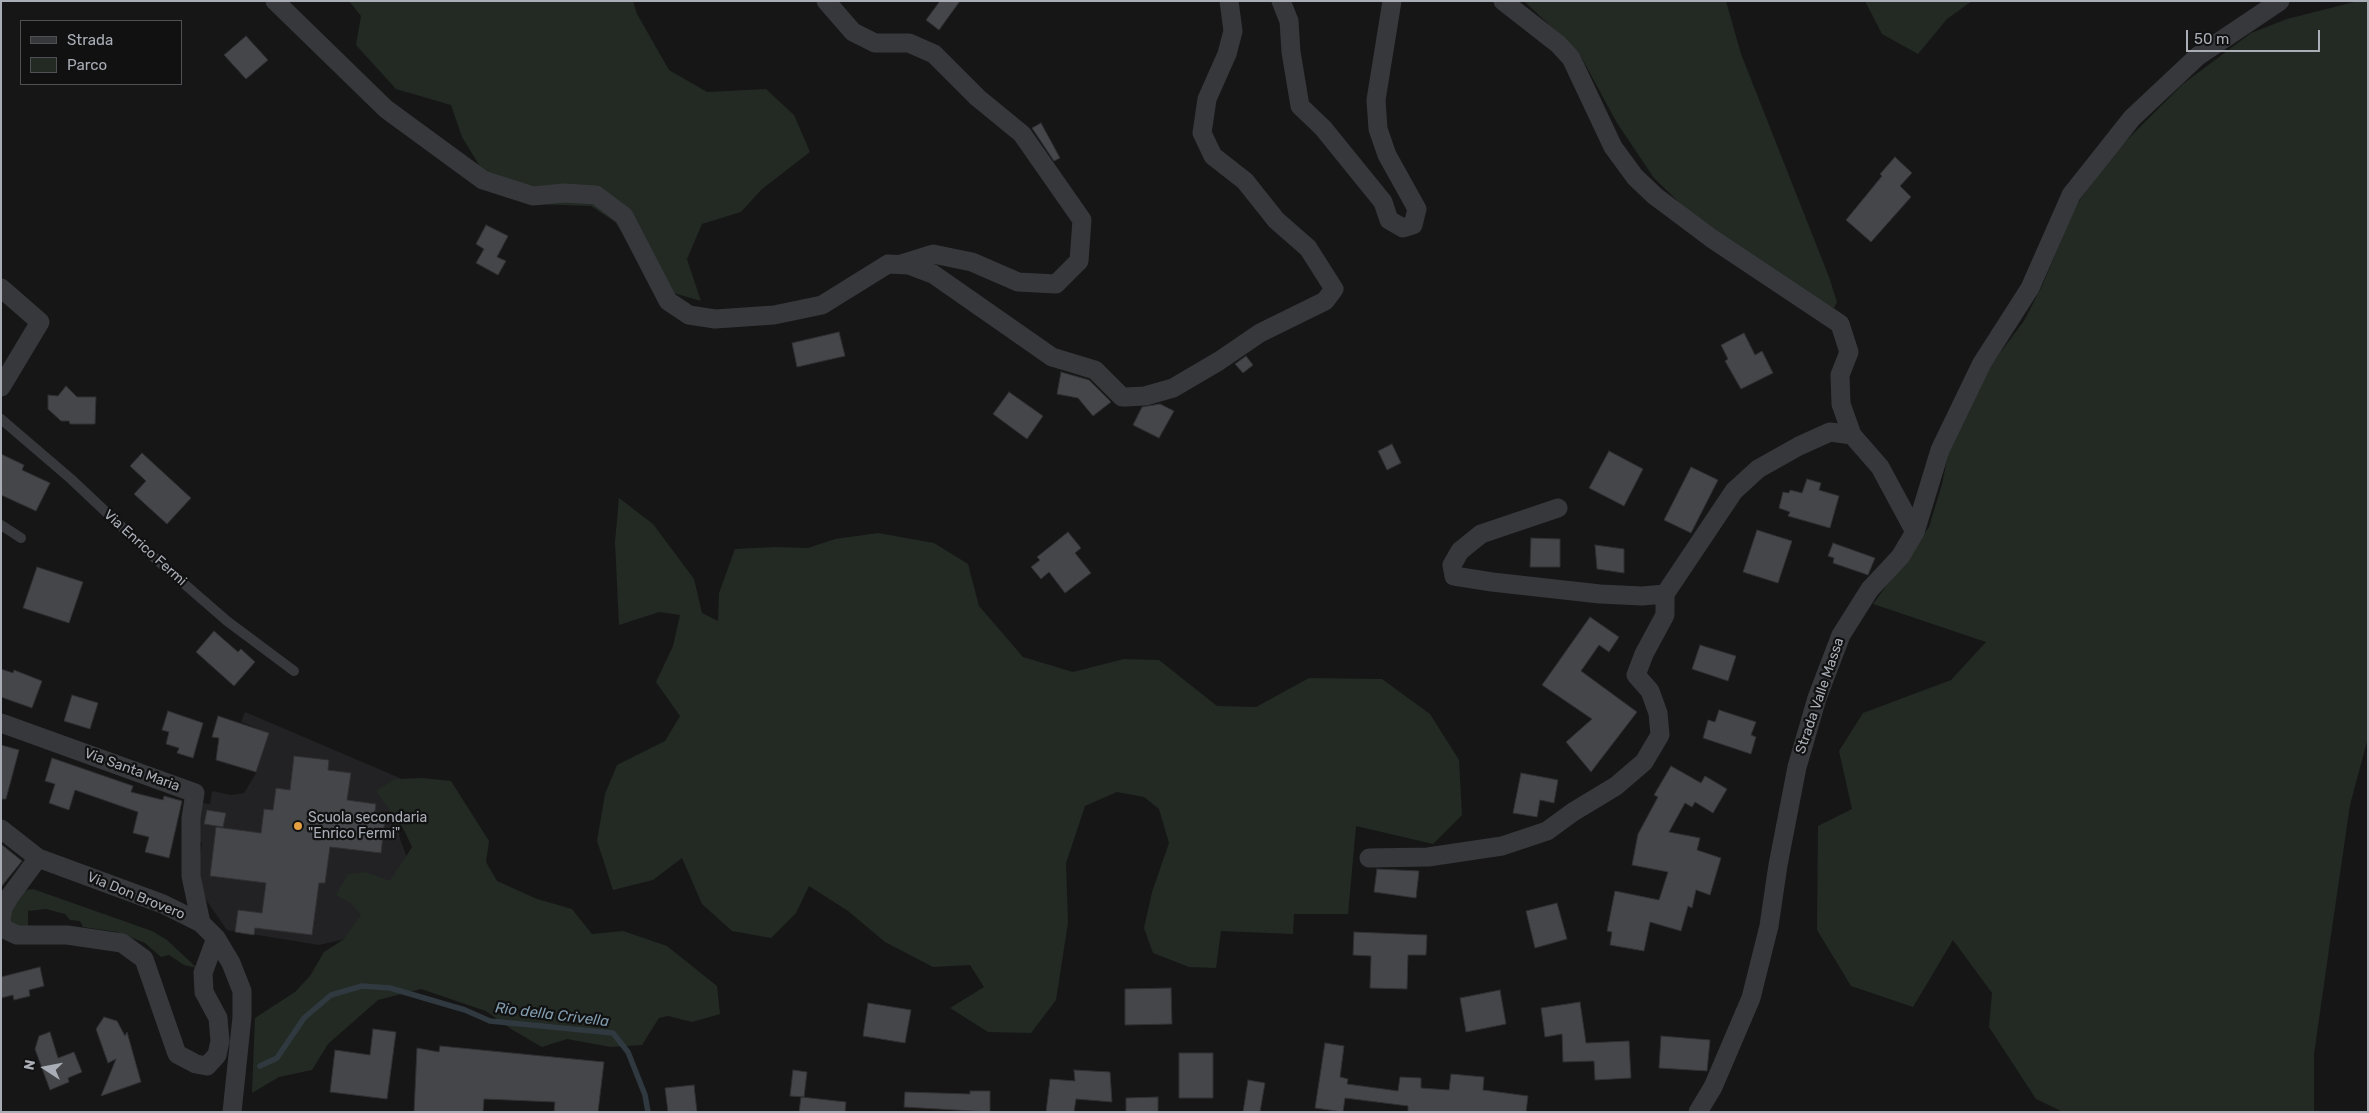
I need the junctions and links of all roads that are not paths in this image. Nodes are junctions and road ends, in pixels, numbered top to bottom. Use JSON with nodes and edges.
{"nodes":[{"id":1,"x":275,"y":1,"type":"edge"},
{"id":2,"x":826,"y":1,"type":"edge"},
{"id":3,"x":1229,"y":1,"type":"edge"},
{"id":4,"x":1281,"y":1,"type":"edge"},
{"id":5,"x":1392,"y":1,"type":"edge"},
{"id":6,"x":1503,"y":1,"type":"edge"},
{"id":7,"x":2280,"y":1,"type":"edge"},
{"id":8,"x":897,"y":264,"type":"junction"},
{"id":9,"x":1,"y":288,"type":"edge"},
{"id":10,"x":1,"y":387,"type":"edge"},
{"id":11,"x":1,"y":419,"type":"edge"},
{"id":12,"x":1852,"y":435,"type":"junction"},
{"id":13,"x":1558,"y":508,"type":"dead end"},
{"id":14,"x":1,"y":525,"type":"edge"},
{"id":15,"x":1915,"y":532,"type":"junction"},
{"id":16,"x":21,"y":538,"type":"dead end"},
{"id":17,"x":1665,"y":594,"type":"junction"},
{"id":18,"x":294,"y":671,"type":"dead end"},
{"id":19,"x":1,"y":723,"type":"edge"},
{"id":20,"x":1,"y":829,"type":"edge"},
{"id":21,"x":38,"y":858,"type":"junction"},
{"id":22,"x":1369,"y":858,"type":"dead end"},
{"id":23,"x":1,"y":921,"type":"edge"},
{"id":24,"x":200,"y":923,"type":"junction"},
{"id":25,"x":216,"y":938,"type":"junction"},
{"id":26,"x":232,"y":1112,"type":"edge"},
{"id":27,"x":1698,"y":1112,"type":"edge"}],
"edges":[{"from":1,"to":8,"type":"street"},
{"from":2,"to":8,"type":"street"},
{"from":3,"to":8,"type":"street"},
{"from":4,"to":5,"type":"street"},
{"from":6,"to":12,"type":"street"},
{"from":7,"to":15,"type":"street","name":"Strada Valle Massa"},
{"from":9,"to":10,"type":"street"},
{"from":11,"to":18,"type":"lane","name":"Via Enrico Fermi"},
{"from":12,"to":15,"type":"street"},
{"from":12,"to":17,"type":"street"},
{"from":13,"to":17,"type":"street"},
{"from":14,"to":16,"type":"lane"},
{"from":15,"to":27,"type":"street","name":"Strada Valle Massa"},
{"from":17,"to":22,"type":"street"},
{"from":19,"to":24,"type":"street","name":"Via Santa Maria"},
{"from":20,"to":21,"type":"street","name":"Via Don Brovero"},
{"from":21,"to":23,"type":"street"},
{"from":21,"to":24,"type":"street","name":"Via Don Brovero"},
{"from":23,"to":25,"type":"street"},
{"from":24,"to":25,"type":"street","name":"Via Don Brovero"},
{"from":25,"to":26,"type":"street","name":"Via Don Brovero"}]}
